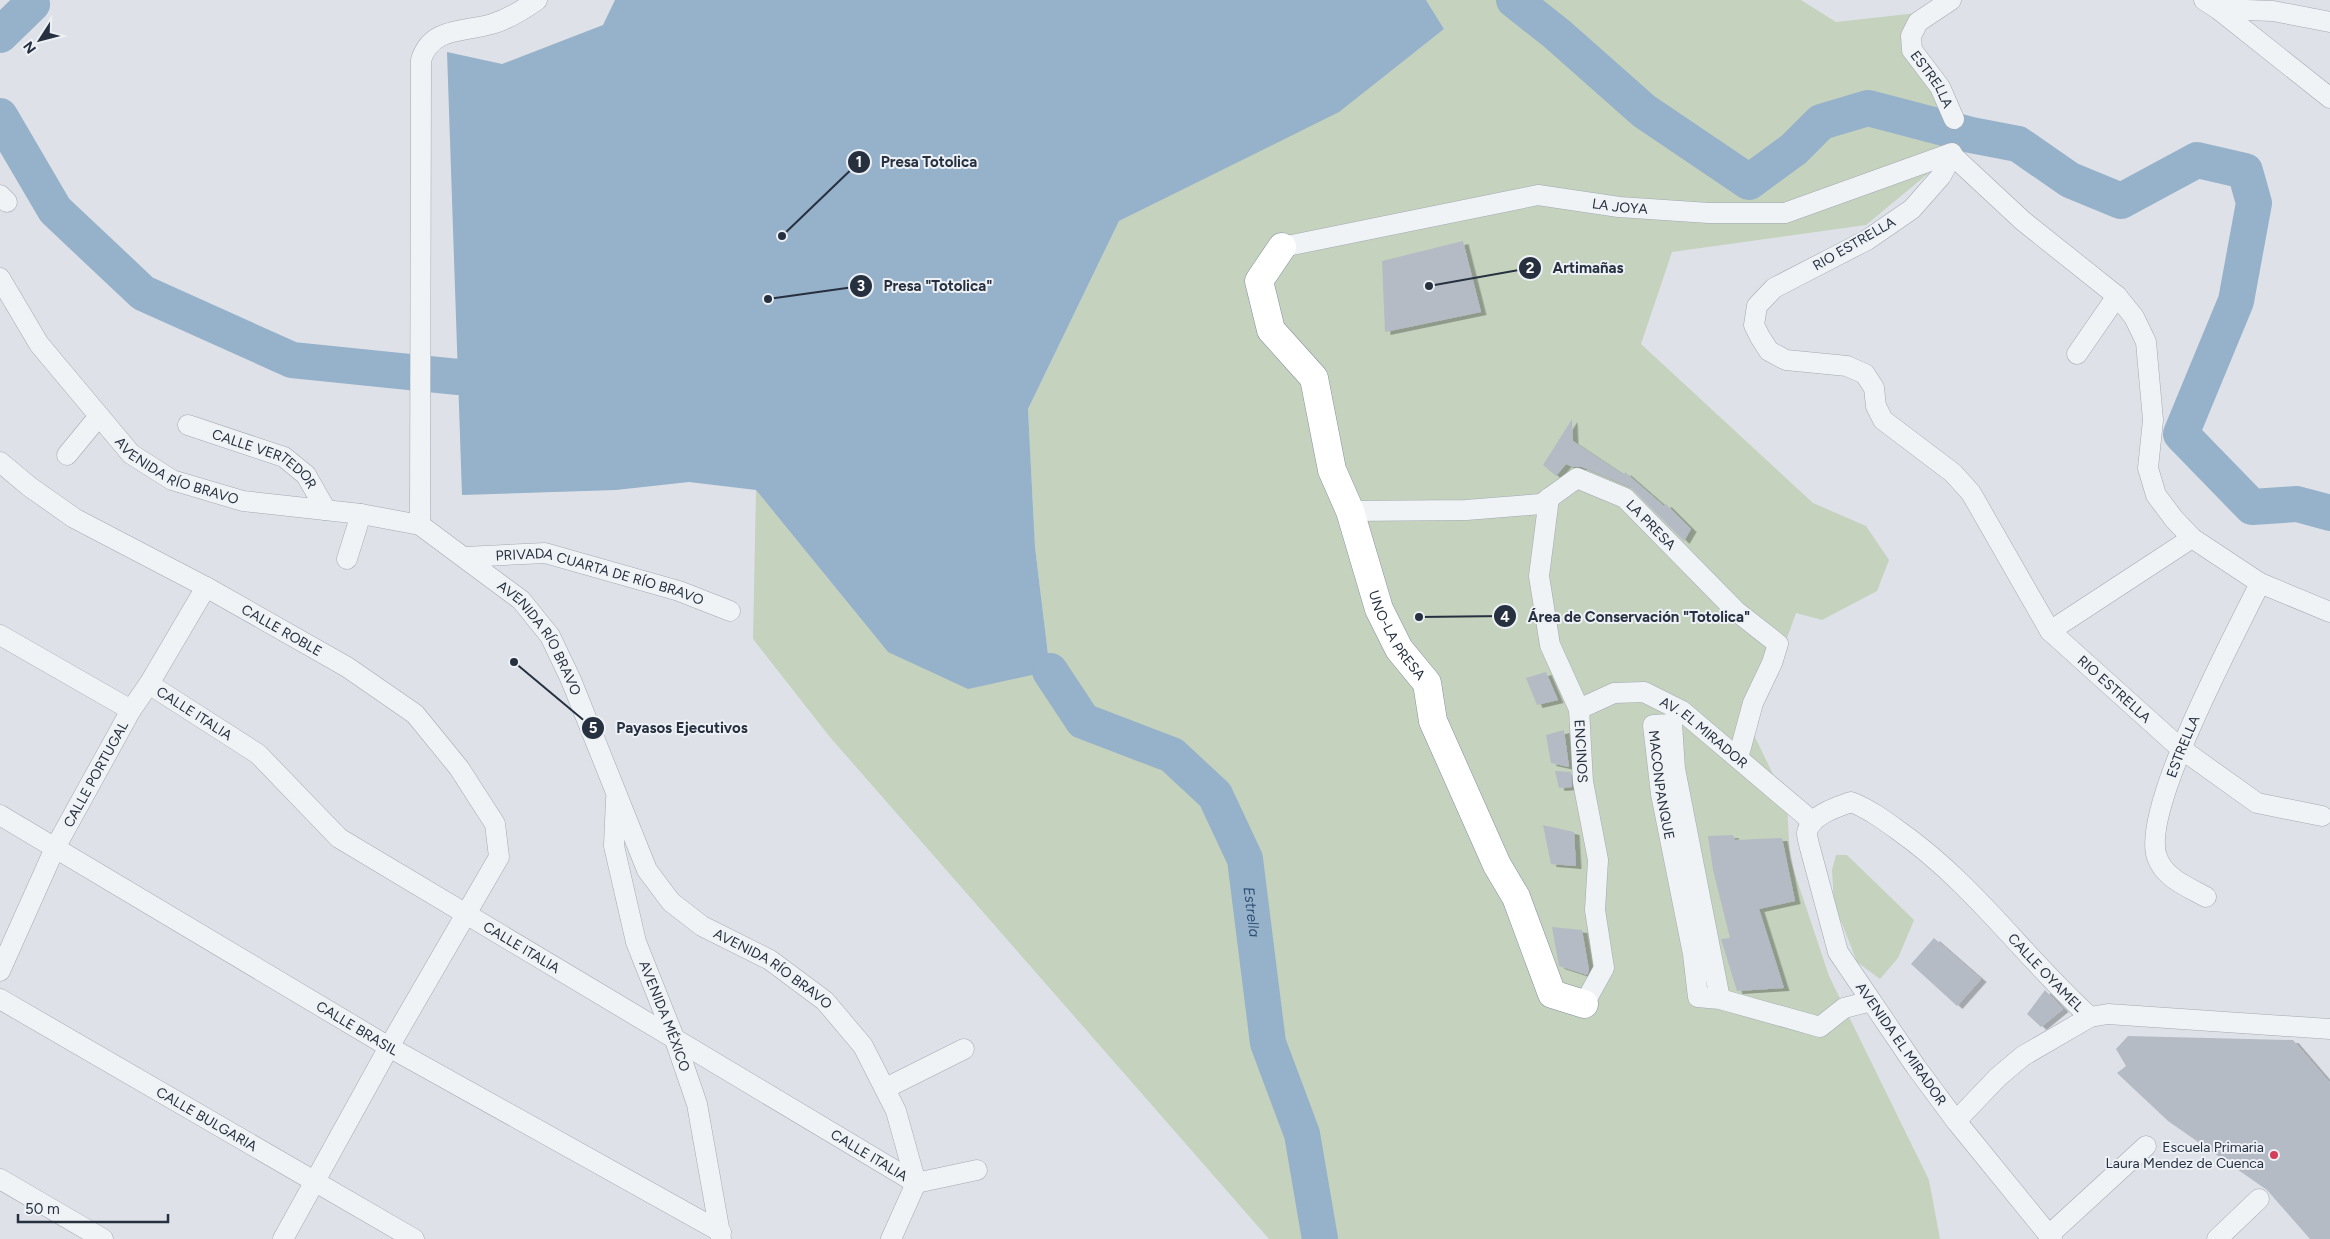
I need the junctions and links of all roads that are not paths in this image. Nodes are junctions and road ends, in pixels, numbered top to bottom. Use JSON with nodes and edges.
{"nodes":[{"id":1,"x":537,"y":0,"type":"edge"},
{"id":2,"x":1951,"y":0,"type":"edge"},
{"id":3,"x":2211,"y":4,"type":"edge"},
{"id":4,"x":2330,"y":22,"type":"edge"},
{"id":5,"x":2330,"y":98,"type":"edge"},
{"id":6,"x":1954,"y":119,"type":"dead end"},
{"id":7,"x":1952,"y":154,"type":"junction"},
{"id":8,"x":1282,"y":247,"type":"joint"},
{"id":9,"x":0,"y":278,"type":"edge"},
{"id":10,"x":2117,"y":296,"type":"junction"},
{"id":11,"x":2077,"y":354,"type":"dead end"},
{"id":12,"x":99,"y":416,"type":"junction"},
{"id":13,"x":188,"y":425,"type":"dead end"},
{"id":14,"x":67,"y":456,"type":"dead end"},
{"id":15,"x":0,"y":462,"type":"edge"},
{"id":16,"x":1549,"y":498,"type":"junction"},
{"id":17,"x":326,"y":510,"type":"junction"},
{"id":18,"x":1350,"y":511,"type":"junction"},
{"id":19,"x":361,"y":514,"type":"junction"},
{"id":20,"x":420,"y":525,"type":"junction"},
{"id":21,"x":2192,"y":538,"type":"junction"},
{"id":22,"x":465,"y":556,"type":"junction"},
{"id":23,"x":347,"y":559,"type":"dead end"},
{"id":24,"x":2260,"y":583,"type":"junction"},
{"id":25,"x":206,"y":586,"type":"junction"},
{"id":26,"x":730,"y":611,"type":"dead end"},
{"id":27,"x":2330,"y":612,"type":"edge"},
{"id":28,"x":2050,"y":631,"type":"junction"},
{"id":29,"x":0,"y":635,"type":"edge"},
{"id":30,"x":149,"y":684,"type":"junction"},
{"id":31,"x":1579,"y":709,"type":"junction"},
{"id":32,"x":130,"y":710,"type":"junction"},
{"id":33,"x":2180,"y":748,"type":"junction"},
{"id":34,"x":1738,"y":758,"type":"junction"},
{"id":35,"x":616,"y":793,"type":"junction"},
{"id":36,"x":0,"y":815,"type":"edge"},
{"id":37,"x":2322,"y":816,"type":"dead end"},
{"id":38,"x":1812,"y":822,"type":"junction"},
{"id":39,"x":55,"y":848,"type":"junction"},
{"id":40,"x":2206,"y":897,"type":"dead end"},
{"id":41,"x":467,"y":914,"type":"junction"},
{"id":42,"x":0,"y":971,"type":"edge"},
{"id":43,"x":0,"y":999,"type":"edge"},
{"id":44,"x":1720,"y":999,"type":"junction"},
{"id":45,"x":1871,"y":1001,"type":"junction"},
{"id":46,"x":1584,"y":1004,"type":"joint"},
{"id":47,"x":2090,"y":1018,"type":"junction"},
{"id":48,"x":2330,"y":1029,"type":"edge"},
{"id":49,"x":675,"y":1040,"type":"junction"},
{"id":50,"x":389,"y":1047,"type":"junction"},
{"id":51,"x":964,"y":1049,"type":"dead end"},
{"id":52,"x":886,"y":1088,"type":"junction"},
{"id":53,"x":1956,"y":1121,"type":"junction"},
{"id":54,"x":2146,"y":1146,"type":"dead end"},
{"id":55,"x":977,"y":1170,"type":"dead end"},
{"id":56,"x":0,"y":1179,"type":"edge"},
{"id":57,"x":315,"y":1180,"type":"junction"},
{"id":58,"x":916,"y":1183,"type":"junction"},
{"id":59,"x":2259,"y":1199,"type":"dead end"},
{"id":60,"x":721,"y":1236,"type":"edge"},
{"id":61,"x":2050,"y":1237,"type":"edge"},
{"id":62,"x":103,"y":1239,"type":"edge"},
{"id":63,"x":283,"y":1239,"type":"edge"},
{"id":64,"x":414,"y":1239,"type":"edge"},
{"id":65,"x":891,"y":1239,"type":"edge"},
{"id":66,"x":2217,"y":1239,"type":"edge"}],
"edges":[{"from":1,"to":20,"type":"street"},
{"from":2,"to":6,"type":"street","name":"ESTRELLA"},
{"from":3,"to":4,"type":"street"},
{"from":3,"to":5,"type":"street"},
{"from":7,"to":8,"type":"street","name":"LA JOYA"},
{"from":7,"to":10,"type":"street"},
{"from":7,"to":28,"type":"street","name":"RIO ESTRELLA"},
{"from":8,"to":18,"type":"highway","name":"UNO-LA PRESA"},
{"from":9,"to":12,"type":"street","name":"AVENIDA RÍO BRAVO"},
{"from":10,"to":11,"type":"street"},
{"from":10,"to":21,"type":"street"},
{"from":12,"to":14,"type":"street"},
{"from":12,"to":17,"type":"street","name":"AVENIDA RÍO BRAVO"},
{"from":13,"to":17,"type":"street","name":"CALLE VERTEDOR"},
{"from":15,"to":25,"type":"street","name":"CALLE ROBLE"},
{"from":16,"to":18,"type":"street","name":"LA PRESA"},
{"from":16,"to":31,"type":"street","name":"ENCINOS"},
{"from":16,"to":34,"type":"street","name":"LA PRESA"},
{"from":17,"to":19,"type":"street","name":"AVENIDA RÍO BRAVO"},
{"from":18,"to":46,"type":"highway","name":"UNO-LA PRESA"},
{"from":19,"to":20,"type":"street","name":"AVENIDA RÍO BRAVO"},
{"from":19,"to":23,"type":"street"},
{"from":20,"to":22,"type":"street","name":"AVENIDA RÍO BRAVO"},
{"from":21,"to":24,"type":"street"},
{"from":21,"to":28,"type":"street"},
{"from":22,"to":26,"type":"street","name":"PRIVADA CUARTA DE RÍO BRAVO"},
{"from":22,"to":35,"type":"street","name":"AVENIDA RÍO BRAVO"},
{"from":24,"to":27,"type":"street"},
{"from":24,"to":33,"type":"street","name":"ESTRELLA"},
{"from":25,"to":30,"type":"street","name":"CALLE PORTUGAL"},
{"from":25,"to":41,"type":"street","name":"CALLE ROBLE"},
{"from":28,"to":33,"type":"street","name":"RIO ESTRELLA"},
{"from":29,"to":32,"type":"street"},
{"from":30,"to":32,"type":"street","name":"CALLE PORTUGAL"},
{"from":30,"to":41,"type":"street","name":"CALLE ITALIA"},
{"from":31,"to":34,"type":"street","name":"AV. EL MIRADOR"},
{"from":31,"to":46,"type":"street","name":"ENCINOS"},
{"from":32,"to":39,"type":"street","name":"CALLE PORTUGAL"},
{"from":33,"to":37,"type":"street","name":"RIO ESTRELLA"},
{"from":33,"to":40,"type":"street","name":"ESTRELLA"},
{"from":34,"to":38,"type":"street","name":"AV. EL MIRADOR"},
{"from":35,"to":49,"type":"street","name":"AVENIDA MÉXICO"},
{"from":35,"to":52,"type":"street","name":"AVENIDA RÍO BRAVO"},
{"from":36,"to":39,"type":"street","name":"CALLE BRASIL"},
{"from":38,"to":45,"type":"street","name":"AVENIDA EL MIRADOR"},
{"from":38,"to":47,"type":"street","name":"CALLE OYAMEL"},
{"from":39,"to":42,"type":"street","name":"CALLE PORTUGAL"},
{"from":39,"to":50,"type":"street","name":"CALLE BRASIL"},
{"from":41,"to":49,"type":"street","name":"CALLE ITALIA"},
{"from":41,"to":50,"type":"street"},
{"from":43,"to":57,"type":"street","name":"CALLE BULGARIA"},
{"from":44,"to":44,"type":"street","name":"MACONPANQUE"},
{"from":44,"to":45,"type":"street"},
{"from":45,"to":53,"type":"street","name":"AVENIDA EL MIRADOR"},
{"from":47,"to":48,"type":"street","name":"CALLE OYAMEL"},
{"from":47,"to":53,"type":"street"},
{"from":49,"to":58,"type":"street","name":"CALLE ITALIA"},
{"from":49,"to":60,"type":"street","name":"AVENIDA MÉXICO"},
{"from":50,"to":57,"type":"street"},
{"from":50,"to":60,"type":"street","name":"CALLE BRASIL"},
{"from":51,"to":52,"type":"street"},
{"from":52,"to":58,"type":"street","name":"AVENIDA RÍO BRAVO"},
{"from":53,"to":61,"type":"street","name":"AVENIDA EL MIRADOR"},
{"from":54,"to":61,"type":"street"},
{"from":55,"to":58,"type":"street"},
{"from":56,"to":62,"type":"street"},
{"from":57,"to":63,"type":"street"},
{"from":57,"to":64,"type":"street","name":"CALLE BULGARIA"},
{"from":58,"to":65,"type":"street"},
{"from":59,"to":66,"type":"street"}]}
